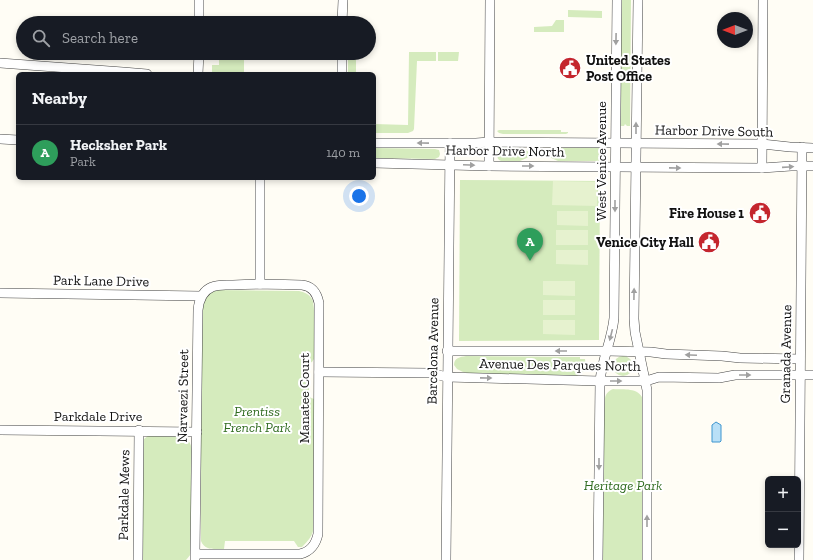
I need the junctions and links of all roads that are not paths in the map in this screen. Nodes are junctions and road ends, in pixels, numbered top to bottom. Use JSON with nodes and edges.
{"nodes":[{"id":1,"x":199,"y":0,"type":"edge"},
{"id":2,"x":343,"y":0,"type":"edge"},
{"id":3,"x":490,"y":0,"type":"edge"},
{"id":4,"x":617,"y":0,"type":"edge"},
{"id":5,"x":638,"y":0,"type":"edge"},
{"id":6,"x":763,"y":0,"type":"edge"},
{"id":7,"x":199,"y":16,"type":"edge"},
{"id":8,"x":342,"y":16,"type":"edge"},
{"id":9,"x":198,"y":60,"type":"edge"},
{"id":10,"x":342,"y":60,"type":"edge"},
{"id":11,"x":0,"y":63,"type":"edge"},
{"id":12,"x":123,"y":72,"type":"edge"},
{"id":13,"x":198,"y":72,"type":"edge"},
{"id":14,"x":342,"y":72,"type":"edge"},
{"id":15,"x":0,"y":139,"type":"edge"},
{"id":16,"x":16,"y":140,"type":"edge"},
{"id":17,"x":489,"y":142,"type":"junction"},
{"id":18,"x":376,"y":143,"type":"edge"},
{"id":19,"x":450,"y":143,"type":"junction"},
{"id":20,"x":615,"y":143,"type":"junction"},
{"id":21,"x":636,"y":143,"type":"junction"},
{"id":22,"x":762,"y":144,"type":"junction"},
{"id":23,"x":802,"y":148,"type":"junction"},
{"id":24,"x":813,"y":148,"type":"edge"},
{"id":25,"x":376,"y":163,"type":"edge"},
{"id":26,"x":449,"y":164,"type":"junction"},
{"id":27,"x":489,"y":166,"type":"junction"},
{"id":28,"x":802,"y":166,"type":"junction"},
{"id":29,"x":813,"y":166,"type":"edge"},
{"id":30,"x":615,"y":167,"type":"junction"},
{"id":31,"x":636,"y":167,"type":"junction"},
{"id":32,"x":762,"y":168,"type":"junction"},
{"id":33,"x":260,"y":180,"type":"edge"},
{"id":34,"x":260,"y":284,"type":"junction"},
{"id":35,"x":0,"y":293,"type":"edge"},
{"id":36,"x":201,"y":296,"type":"junction"},
{"id":37,"x":447,"y":351,"type":"junction"},
{"id":38,"x":607,"y":351,"type":"junction"},
{"id":39,"x":640,"y":351,"type":"junction"},
{"id":40,"x":800,"y":359,"type":"junction"},
{"id":41,"x":319,"y":372,"type":"junction"},
{"id":42,"x":800,"y":375,"type":"junction"},
{"id":43,"x":813,"y":375,"type":"edge"},
{"id":44,"x":447,"y":377,"type":"junction"},
{"id":45,"x":600,"y":381,"type":"junction"},
{"id":46,"x":646,"y":381,"type":"junction"},
{"id":47,"x":0,"y":430,"type":"edge"},
{"id":48,"x":139,"y":430,"type":"junction"},
{"id":49,"x":196,"y":432,"type":"junction"},
{"id":50,"x":195,"y":557,"type":"edge"},
{"id":51,"x":138,"y":560,"type":"edge"},
{"id":52,"x":446,"y":560,"type":"edge"},
{"id":53,"x":598,"y":560,"type":"edge"},
{"id":54,"x":647,"y":560,"type":"edge"},
{"id":55,"x":798,"y":560,"type":"edge"}],
"edges":[{"from":1,"to":7,"type":"street"},
{"from":2,"to":8,"type":"street"},
{"from":3,"to":17,"type":"street"},
{"from":4,"to":20,"type":"street","name":"West Venice Avenue","one_way":true},
{"from":21,"to":5,"type":"street","one_way":true},
{"from":6,"to":22,"type":"street"},
{"from":9,"to":13,"type":"street"},
{"from":10,"to":14,"type":"street"},
{"from":11,"to":12,"type":"street"},
{"from":15,"to":16,"type":"street"},
{"from":17,"to":19,"type":"street","name":"Harbor Drive North"},
{"from":17,"to":20,"type":"street","name":"Harbor Drive North"},
{"from":17,"to":27,"type":"street"},
{"from":19,"to":18,"type":"street","name":"Harbor Drive North","one_way":true},
{"from":19,"to":26,"type":"street","name":"Barcelona Avenue"},
{"from":20,"to":21,"type":"street","name":"Harbor Drive South"},
{"from":20,"to":30,"type":"street","name":"West Venice Avenue"},
{"from":22,"to":21,"type":"street","name":"Harbor Drive South","one_way":true},
{"from":21,"to":31,"type":"street"},
{"from":22,"to":23,"type":"street","name":"Harbor Drive South"},
{"from":22,"to":32,"type":"street"},
{"from":23,"to":24,"type":"street","name":"Harbor Drive South"},
{"from":23,"to":28,"type":"street","name":"Granada Avenue"},
{"from":25,"to":26,"type":"street","name":"Harbor Drive North"},
{"from":26,"to":27,"type":"street","name":"Harbor Drive North","one_way":true},
{"from":26,"to":37,"type":"street","name":"Barcelona Avenue"},
{"from":27,"to":30,"type":"street","name":"Harbor Drive North","one_way":true},
{"from":28,"to":29,"type":"street"},
{"from":32,"to":28,"type":"street","one_way":true},
{"from":28,"to":40,"type":"street","name":"Granada Avenue"},
{"from":30,"to":31,"type":"street","name":"Harbor Drive North"},
{"from":30,"to":38,"type":"street","name":"West Venice Avenue","one_way":true},
{"from":31,"to":32,"type":"street","one_way":true},
{"from":39,"to":31,"type":"street","one_way":true},
{"from":33,"to":34,"type":"street"},
{"from":34,"to":36,"type":"street"},
{"from":34,"to":41,"type":"street","name":"Manatee Court"},
{"from":35,"to":36,"type":"street","name":"Park Lane Drive"},
{"from":36,"to":49,"type":"street","name":"Narvaezi Street"},
{"from":38,"to":37,"type":"street","name":"Avenue Des Parques North","one_way":true},
{"from":37,"to":44,"type":"street","name":"Barcelona Avenue"},
{"from":38,"to":39,"type":"street","name":"Avenue Des Parques North"},
{"from":38,"to":45,"type":"street","name":"West Venice Avenue"},
{"from":40,"to":39,"type":"street","name":"Avenue Des Parques North","one_way":true},
{"from":39,"to":46,"type":"street"},
{"from":40,"to":42,"type":"street","name":"Granada Avenue"},
{"from":41,"to":44,"type":"street","name":"Avenue Des Parques North"},
{"from":41,"to":50,"type":"street","name":"Manatee Court"},
{"from":42,"to":43,"type":"street","name":"Avenue Des Parques North"},
{"from":46,"to":42,"type":"street","name":"Avenue Des Parques North","one_way":true},
{"from":42,"to":55,"type":"street","name":"Granada Avenue"},
{"from":44,"to":45,"type":"street","name":"Avenue Des Parques North","one_way":true},
{"from":44,"to":52,"type":"street","name":"Barcelona Avenue"},
{"from":45,"to":46,"type":"street","name":"Avenue Des Parques North","one_way":true},
{"from":45,"to":53,"type":"street","name":"West Venice Avenue","one_way":true},
{"from":54,"to":46,"type":"street","one_way":true},
{"from":47,"to":48,"type":"street","name":"Parkdale Drive"},
{"from":48,"to":49,"type":"street","name":"Parkdale Drive"},
{"from":48,"to":51,"type":"street","name":"Parkdale Mews"},
{"from":49,"to":50,"type":"street","name":"Narvaezi Street"}]}
